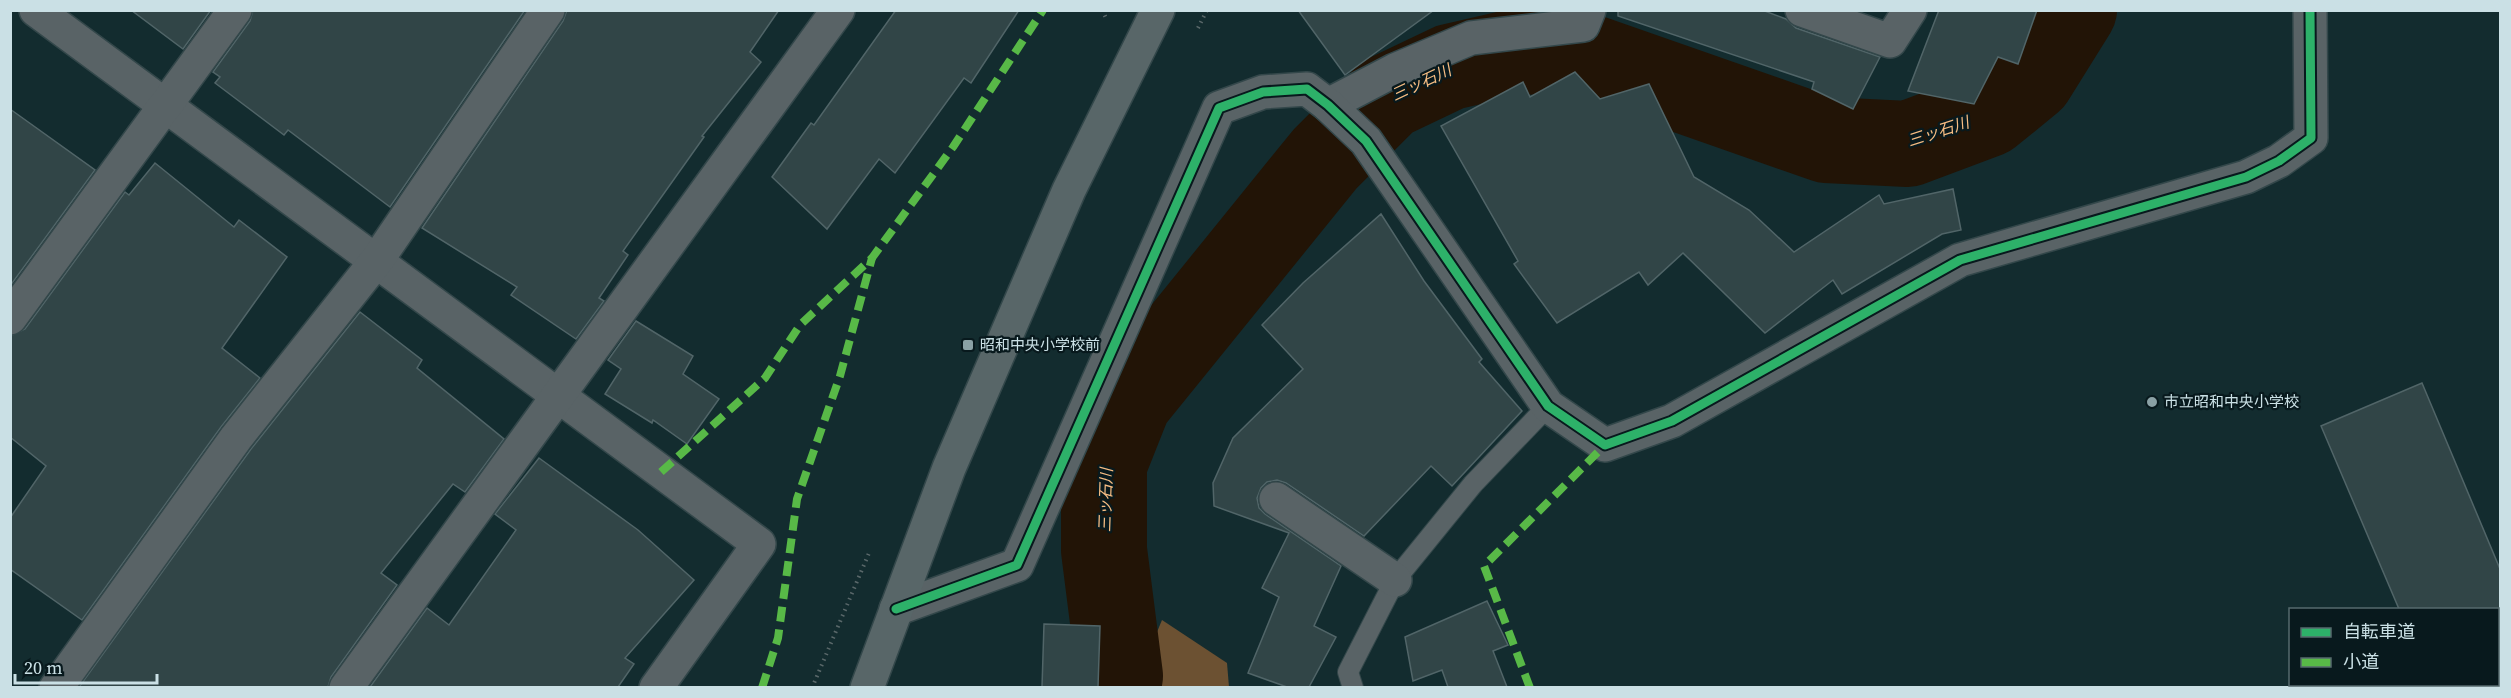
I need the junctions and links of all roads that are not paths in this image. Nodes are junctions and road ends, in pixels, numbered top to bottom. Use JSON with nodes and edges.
{"nodes":[{"id":1,"x":36,"y":10,"type":"edge"},
{"id":2,"x":235,"y":10,"type":"edge"},
{"id":3,"x":548,"y":10,"type":"edge"},
{"id":4,"x":838,"y":10,"type":"edge"},
{"id":5,"x":1158,"y":10,"type":"edge"},
{"id":6,"x":1589,"y":10,"type":"edge"},
{"id":7,"x":1802,"y":10,"type":"edge"},
{"id":8,"x":1910,"y":10,"type":"edge"},
{"id":9,"x":2310,"y":10,"type":"edge"},
{"id":10,"x":164,"y":107,"type":"junction"},
{"id":11,"x":1334,"y":111,"type":"junction"},
{"id":12,"x":377,"y":260,"type":"junction"},
{"id":13,"x":10,"y":318,"type":"edge"},
{"id":14,"x":559,"y":395,"type":"junction"},
{"id":15,"x":1548,"y":405,"type":"junction"},
{"id":16,"x":1276,"y":499,"type":"dead end"},
{"id":17,"x":1395,"y":580,"type":"junction"},
{"id":18,"x":896,"y":609,"type":"junction"},
{"id":19,"x":57,"y":687,"type":"edge"},
{"id":20,"x":346,"y":687,"type":"edge"},
{"id":21,"x":656,"y":687,"type":"edge"},
{"id":22,"x":867,"y":687,"type":"edge"},
{"id":23,"x":1353,"y":687,"type":"edge"}],
"edges":[{"from":1,"to":10,"type":"street"},
{"from":2,"to":10,"type":"street"},
{"from":3,"to":12,"type":"street"},
{"from":4,"to":14,"type":"street"},
{"from":5,"to":18,"type":"street"},
{"from":6,"to":11,"type":"street"},
{"from":7,"to":8,"type":"street"},
{"from":9,"to":15,"type":"street"},
{"from":10,"to":12,"type":"street"},
{"from":10,"to":13,"type":"street"},
{"from":11,"to":15,"type":"street"},
{"from":11,"to":18,"type":"street"},
{"from":12,"to":14,"type":"street"},
{"from":12,"to":19,"type":"street"},
{"from":14,"to":20,"type":"street"},
{"from":14,"to":21,"type":"street"},
{"from":15,"to":17,"type":"lane"},
{"from":16,"to":17,"type":"street"},
{"from":17,"to":23,"type":"lane"},
{"from":18,"to":22,"type":"street"}]}
